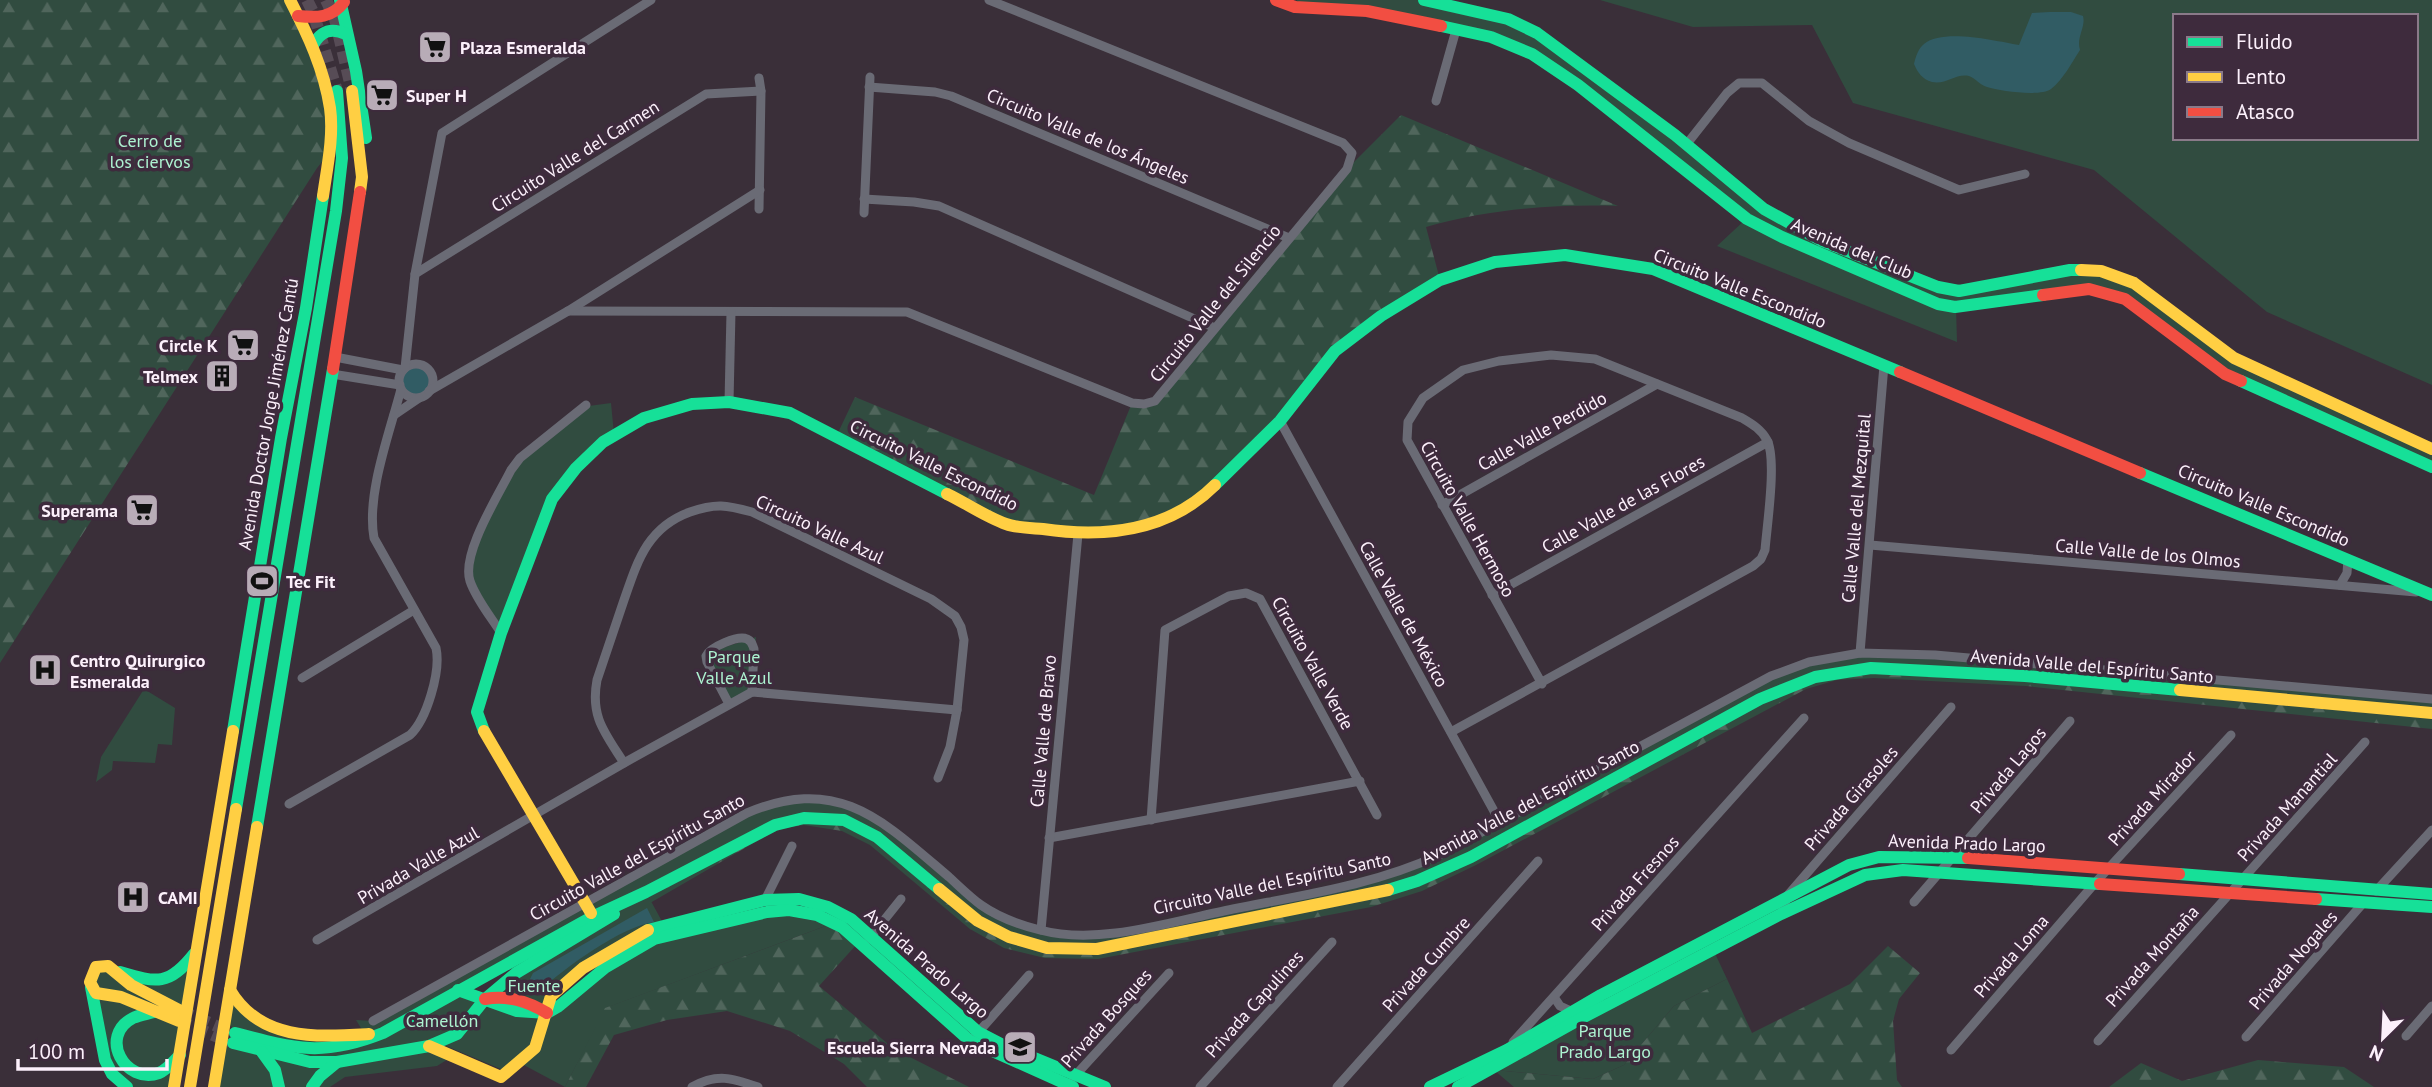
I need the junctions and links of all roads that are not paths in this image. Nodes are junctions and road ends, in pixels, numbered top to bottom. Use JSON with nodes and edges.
{"nodes":[{"id":1,"x":290,"y":0,"type":"edge"},
{"id":2,"x":651,"y":0,"type":"edge"},
{"id":3,"x":989,"y":0,"type":"edge"},
{"id":4,"x":1276,"y":0,"type":"edge"},
{"id":5,"x":1424,"y":0,"type":"edge"},
{"id":6,"x":342,"y":2,"type":"edge"},
{"id":7,"x":298,"y":16,"type":"junction"},
{"id":8,"x":1457,"y":30,"type":"junction"},
{"id":9,"x":346,"y":34,"type":"junction"},
{"id":10,"x":313,"y":45,"type":"junction"},
{"id":11,"x":759,"y":78,"type":"dead end"},
{"id":12,"x":337,"y":91,"type":"tunnel mouth"},
{"id":13,"x":352,"y":91,"type":"tunnel mouth"},
{"id":14,"x":761,"y":91,"type":"junction"},
{"id":15,"x":1436,"y":102,"type":"dead end"},
{"id":16,"x":1686,"y":145,"type":"junction"},
{"id":17,"x":2025,"y":174,"type":"dead end"},
{"id":18,"x":362,"y":177,"type":"junction"},
{"id":19,"x":325,"y":186,"type":"junction"},
{"id":20,"x":760,"y":190,"type":"junction"},
{"id":21,"x":864,"y":199,"type":"junction"},
{"id":22,"x":760,"y":209,"type":"dead end"},
{"id":23,"x":864,"y":213,"type":"dead end"},
{"id":24,"x":332,"y":235,"type":"junction"},
{"id":25,"x":1289,"y":238,"type":"junction"},
{"id":26,"x":415,"y":274,"type":"junction"},
{"id":27,"x":1921,"y":281,"type":"junction"},
{"id":28,"x":1916,"y":294,"type":"junction"},
{"id":29,"x":568,"y":311,"type":"junction"},
{"id":30,"x":731,"y":312,"type":"junction"},
{"id":31,"x":1215,"y":328,"type":"junction"},
{"id":32,"x":409,"y":341,"type":"junction"},
{"id":33,"x":419,"y":365,"type":"junction"},
{"id":34,"x":1884,"y":365,"type":"junction"},
{"id":35,"x":333,"y":366,"type":"junction"},
{"id":36,"x":430,"y":373,"type":"junction"},
{"id":37,"x":453,"y":377,"type":"junction"},
{"id":38,"x":401,"y":378,"type":"junction"},
{"id":39,"x":1657,"y":384,"type":"junction"},
{"id":40,"x":429,"y":391,"type":"junction"},
{"id":41,"x":420,"y":397,"type":"junction"},
{"id":42,"x":729,"y":402,"type":"junction"},
{"id":43,"x":586,"y":405,"type":"dead end"},
{"id":44,"x":394,"y":415,"type":"junction"},
{"id":45,"x":1280,"y":421,"type":"junction"},
{"id":46,"x":1768,"y":442,"type":"junction"},
{"id":47,"x":2432,"y":449,"type":"edge"},
{"id":48,"x":2432,"y":467,"type":"edge"},
{"id":49,"x":1442,"y":505,"type":"junction"},
{"id":50,"x":1077,"y":534,"type":"junction"},
{"id":51,"x":1870,"y":545,"type":"junction"},
{"id":52,"x":2348,"y":559,"type":"junction"},
{"id":53,"x":2340,"y":585,"type":"junction"},
{"id":54,"x":2428,"y":594,"type":"edge"},
{"id":55,"x":1492,"y":595,"type":"junction"},
{"id":56,"x":414,"y":610,"type":"junction"},
{"id":57,"x":501,"y":633,"type":"junction"},
{"id":58,"x":1860,"y":653,"type":"junction"},
{"id":59,"x":302,"y":678,"type":"dead end"},
{"id":60,"x":1542,"y":684,"type":"junction"},
{"id":61,"x":752,"y":692,"type":"junction"},
{"id":62,"x":2432,"y":699,"type":"edge"},
{"id":63,"x":729,"y":704,"type":"junction"},
{"id":64,"x":1951,"y":707,"type":"dead end"},
{"id":65,"x":957,"y":710,"type":"junction"},
{"id":66,"x":2432,"y":713,"type":"edge"},
{"id":67,"x":1804,"y":718,"type":"dead end"},
{"id":68,"x":2070,"y":721,"type":"dead end"},
{"id":69,"x":1451,"y":732,"type":"junction"},
{"id":70,"x":2231,"y":734,"type":"dead end"},
{"id":71,"x":2365,"y":742,"type":"dead end"},
{"id":72,"x":624,"y":763,"type":"junction"},
{"id":73,"x":938,"y":778,"type":"dead end"},
{"id":74,"x":1360,"y":781,"type":"junction"},
{"id":75,"x":289,"y":804,"type":"dead end"},
{"id":76,"x":1377,"y":816,"type":"dead end"},
{"id":77,"x":534,"y":817,"type":"junction"},
{"id":78,"x":1151,"y":820,"type":"junction"},
{"id":79,"x":1500,"y":822,"type":"junction"},
{"id":80,"x":2432,"y":830,"type":"edge"},
{"id":81,"x":1049,"y":838,"type":"junction"},
{"id":82,"x":792,"y":846,"type":"dead end"},
{"id":83,"x":1954,"y":857,"type":"junction"},
{"id":84,"x":1538,"y":861,"type":"dead end"},
{"id":85,"x":2109,"y":869,"type":"junction"},
{"id":86,"x":1939,"y":873,"type":"junction"},
{"id":87,"x":2244,"y":879,"type":"junction"},
{"id":88,"x":2095,"y":883,"type":"junction"},
{"id":89,"x":2230,"y":891,"type":"junction"},
{"id":90,"x":2376,"y":891,"type":"junction"},
{"id":91,"x":646,"y":892,"type":"junction"},
{"id":92,"x":2432,"y":894,"type":"edge"},
{"id":93,"x":1788,"y":895,"type":"junction"},
{"id":94,"x":901,"y":899,"type":"dead end"},
{"id":95,"x":765,"y":900,"type":"junction"},
{"id":96,"x":1914,"y":902,"type":"dead end"},
{"id":97,"x":2364,"y":902,"type":"junction"},
{"id":98,"x":2432,"y":907,"type":"edge"},
{"id":99,"x":590,"y":911,"type":"junction"},
{"id":100,"x":745,"y":911,"type":"junction"},
{"id":101,"x":1780,"y":914,"type":"junction"},
{"id":102,"x":1041,"y":930,"type":"junction"},
{"id":103,"x":317,"y":940,"type":"dead end"},
{"id":104,"x":868,"y":941,"type":"junction"},
{"id":105,"x":1332,"y":942,"type":"dead end"},
{"id":106,"x":195,"y":953,"type":"junction"},
{"id":107,"x":212,"y":960,"type":"junction"},
{"id":108,"x":116,"y":971,"type":"junction"},
{"id":109,"x":1168,"y":973,"type":"dead end"},
{"id":110,"x":1030,"y":975,"type":"dead end"},
{"id":111,"x":91,"y":987,"type":"junction"},
{"id":112,"x":458,"y":989,"type":"junction"},
{"id":113,"x":230,"y":990,"type":"junction"},
{"id":114,"x":1554,"y":997,"type":"junction"},
{"id":115,"x":190,"y":998,"type":"junction"},
{"id":116,"x":485,"y":999,"type":"junction"},
{"id":117,"x":2432,"y":1006,"type":"edge"},
{"id":118,"x":157,"y":1011,"type":"junction"},
{"id":119,"x":1571,"y":1011,"type":"junction"},
{"id":120,"x":547,"y":1013,"type":"junction"},
{"id":121,"x":373,"y":1021,"type":"dead end"},
{"id":122,"x":383,"y":1033,"type":"junction"},
{"id":123,"x":974,"y":1036,"type":"junction"},
{"id":124,"x":2406,"y":1036,"type":"dead end"},
{"id":125,"x":2246,"y":1037,"type":"dead end"},
{"id":126,"x":2098,"y":1041,"type":"dead end"},
{"id":127,"x":434,"y":1045,"type":"junction"},
{"id":128,"x":1507,"y":1049,"type":"junction"},
{"id":129,"x":1951,"y":1050,"type":"dead end"},
{"id":130,"x":220,"y":1051,"type":"junction"},
{"id":131,"x":262,"y":1052,"type":"junction"},
{"id":132,"x":180,"y":1055,"type":"junction"},
{"id":133,"x":337,"y":1062,"type":"junction"},
{"id":134,"x":1491,"y":1069,"type":"junction"},
{"id":135,"x":501,"y":1079,"type":"edge"},
{"id":136,"x":1072,"y":1083,"type":"edge"},
{"id":137,"x":127,"y":1087,"type":"edge"},
{"id":138,"x":174,"y":1087,"type":"edge"},
{"id":139,"x":190,"y":1087,"type":"edge"},
{"id":140,"x":214,"y":1087,"type":"edge"},
{"id":141,"x":220,"y":1087,"type":"edge"},
{"id":142,"x":279,"y":1087,"type":"edge"},
{"id":143,"x":312,"y":1087,"type":"edge"},
{"id":144,"x":692,"y":1087,"type":"edge"},
{"id":145,"x":758,"y":1087,"type":"edge"},
{"id":146,"x":1105,"y":1087,"type":"edge"},
{"id":147,"x":1200,"y":1087,"type":"edge"},
{"id":148,"x":1337,"y":1087,"type":"edge"},
{"id":149,"x":1430,"y":1087,"type":"edge"},
{"id":150,"x":1458,"y":1087,"type":"edge"},
{"id":151,"x":1474,"y":1087,"type":"edge"}],
"edges":[{"from":1,"to":7,"type":"street","name":"Avenida Doctor Jorge Jiménez Cantú"},
{"from":2,"to":26,"type":"street"},
{"from":3,"to":25,"type":"street","name":"Circuito Valle del Silencio"},
{"from":4,"to":8,"type":"street","name":"Avenida del Club"},
{"from":5,"to":16,"type":"street","name":"Avenida del Club"},
{"from":6,"to":7,"type":"street"},
{"from":6,"to":9,"type":"street"},
{"from":7,"to":10,"type":"street","name":"Avenida Doctor Jorge Jiménez Cantú"},
{"from":8,"to":15,"type":"street"},
{"from":8,"to":28,"type":"street","name":"Avenida del Club"},
{"from":9,"to":10,"type":"street"},
{"from":9,"to":18,"type":"street"},
{"from":10,"to":19,"type":"street","name":"Avenida Doctor Jorge Jiménez Cantú"},
{"from":11,"to":14,"type":"street"},
{"from":12,"to":24,"type":"street","name":"Avenida Doctor Jorge Jiménez Cantú"},
{"from":13,"to":18,"type":"street"},
{"from":14,"to":20,"type":"street"},
{"from":14,"to":26,"type":"street","name":"Circuito Valle del Carmen"},
{"from":16,"to":17,"type":"street"},
{"from":16,"to":27,"type":"street","name":"Avenida del Club"},
{"from":18,"to":35,"type":"street"},
{"from":19,"to":24,"type":"street"},
{"from":19,"to":106,"type":"street","name":"Avenida Doctor Jorge Jiménez Cantú"},
{"from":20,"to":22,"type":"street"},
{"from":20,"to":29,"type":"street"},
{"from":21,"to":23,"type":"street","name":"Circuito Valle de los Ángeles"},
{"from":21,"to":25,"type":"street","name":"Circuito Valle de los Ángeles"},
{"from":21,"to":31,"type":"street"},
{"from":24,"to":107,"type":"street","name":"Avenida Doctor Jorge Jiménez Cantú"},
{"from":25,"to":31,"type":"street","name":"Circuito Valle del Silencio"},
{"from":26,"to":32,"type":"street"},
{"from":27,"to":28,"type":"street"},
{"from":27,"to":47,"type":"street","name":"Avenida del Club"},
{"from":28,"to":48,"type":"street","name":"Avenida del Club"},
{"from":29,"to":30,"type":"street","name":"Circuito Valle del Silencio"},
{"from":29,"to":37,"type":"street"},
{"from":30,"to":31,"type":"street","name":"Circuito Valle del Silencio"},
{"from":30,"to":42,"type":"street"},
{"from":32,"to":33,"type":"street"},
{"from":32,"to":38,"type":"street"},
{"from":33,"to":36,"type":"street"},
{"from":33,"to":38,"type":"street"},
{"from":34,"to":45,"type":"street","name":"Circuito Valle Escondido"},
{"from":34,"to":51,"type":"street","name":"Calle Valle del Mezquital"},
{"from":34,"to":52,"type":"street","name":"Circuito Valle Escondido"},
{"from":35,"to":38,"type":"street"},
{"from":35,"to":38,"type":"street"},
{"from":35,"to":113,"type":"street"},
{"from":36,"to":37,"type":"street"},
{"from":36,"to":40,"type":"street"},
{"from":37,"to":40,"type":"street"},
{"from":38,"to":41,"type":"street"},
{"from":38,"to":44,"type":"street"},
{"from":39,"to":46,"type":"street","name":"Circuito Valle Hermoso"},
{"from":39,"to":49,"type":"street","name":"Calle Valle Perdido"},
{"from":39,"to":49,"type":"street","name":"Circuito Valle Hermoso"},
{"from":40,"to":41,"type":"street"},
{"from":41,"to":44,"type":"street"},
{"from":42,"to":50,"type":"street","name":"Circuito Valle Escondido"},
{"from":42,"to":57,"type":"street","name":"Circuito Valle Escondido"},
{"from":43,"to":57,"type":"street"},
{"from":44,"to":56,"type":"street"},
{"from":45,"to":50,"type":"street","name":"Circuito Valle Escondido"},
{"from":45,"to":69,"type":"street","name":"Calle Valle de México"},
{"from":46,"to":55,"type":"street","name":"Calle Valle de las Flores"},
{"from":46,"to":60,"type":"street"},
{"from":49,"to":55,"type":"street","name":"Circuito Valle Hermoso"},
{"from":50,"to":81,"type":"street","name":"Calle Valle de Bravo"},
{"from":51,"to":53,"type":"street","name":"Calle Valle de los Olmos"},
{"from":51,"to":58,"type":"street","name":"Calle Valle del Mezquital"},
{"from":52,"to":53,"type":"street"},
{"from":52,"to":54,"type":"street","name":"Circuito Valle Escondido"},
{"from":53,"to":54,"type":"street","name":"Calle Valle de los Olmos"},
{"from":55,"to":60,"type":"street","name":"Circuito Valle Hermoso"},
{"from":56,"to":59,"type":"street"},
{"from":56,"to":75,"type":"street"},
{"from":57,"to":77,"type":"street","name":"Circuito Valle Escondido"},
{"from":58,"to":62,"type":"street","name":"Circuito Valle del Espíritu Santo"},
{"from":58,"to":79,"type":"street","name":"Circuito Valle del Espíritu Santo"},
{"from":60,"to":69,"type":"street"},
{"from":61,"to":63,"type":"street"},
{"from":61,"to":63,"type":"street"},
{"from":61,"to":65,"type":"street"},
{"from":63,"to":72,"type":"street"},
{"from":64,"to":93,"type":"street","name":"Privada Girasoles"},
{"from":65,"to":72,"type":"street","name":"Circuito Valle Azul"},
{"from":65,"to":73,"type":"street","name":"Circuito Valle Azul"},
{"from":66,"to":91,"type":"street","name":"Avenida Valle del Espíritu Santo"},
{"from":67,"to":114,"type":"street","name":"Privada Fresnos"},
{"from":68,"to":83,"type":"street","name":"Privada Lagos"},
{"from":69,"to":79,"type":"street","name":"Calle Valle de México"},
{"from":70,"to":85,"type":"street","name":"Privada Mirador"},
{"from":71,"to":87,"type":"street","name":"Privada Manantial"},
{"from":72,"to":77,"type":"street"},
{"from":74,"to":76,"type":"street","name":"Circuito Valle Verde"},
{"from":74,"to":78,"type":"street"},
{"from":74,"to":78,"type":"street","name":"Circuito Valle Verde"},
{"from":77,"to":99,"type":"street","name":"Circuito Valle Escondido"},
{"from":77,"to":103,"type":"street","name":"Privada Valle Azul"},
{"from":78,"to":81,"type":"street"},
{"from":79,"to":102,"type":"street","name":"Circuito Valle del Espíritu Santo"},
{"from":80,"to":90,"type":"street"},
{"from":81,"to":102,"type":"street","name":"Calle Valle de Bravo"},
{"from":82,"to":95,"type":"street"},
{"from":83,"to":85,"type":"street","name":"Avenida Prado Largo"},
{"from":83,"to":86,"type":"street","name":"Privada Lagos"},
{"from":83,"to":93,"type":"street","name":"Avenida Prado Largo"},
{"from":84,"to":148,"type":"street","name":"Privada Cumbre"},
{"from":85,"to":87,"type":"street","name":"Avenida Prado Largo"},
{"from":85,"to":88,"type":"street","name":"Privada Mirador"},
{"from":86,"to":88,"type":"street","name":"Avenida Prado Largo"},
{"from":86,"to":96,"type":"street","name":"Privada Lagos"},
{"from":86,"to":101,"type":"street","name":"Avenida Prado Largo"},
{"from":87,"to":89,"type":"street","name":"Privada Manantial"},
{"from":87,"to":90,"type":"street","name":"Avenida Prado Largo"},
{"from":88,"to":89,"type":"street","name":"Avenida Prado Largo"},
{"from":88,"to":129,"type":"street","name":"Privada Loma"},
{"from":89,"to":97,"type":"street","name":"Avenida Prado Largo"},
{"from":89,"to":126,"type":"street","name":"Privada Montaña"},
{"from":90,"to":92,"type":"street","name":"Avenida Prado Largo"},
{"from":91,"to":99,"type":"street","name":"Avenida Valle del Espíritu Santo"},
{"from":91,"to":116,"type":"street","name":"Avenida Valle del Espíritu Santo"},
{"from":93,"to":101,"type":"street","name":"Privada Girasoles"},
{"from":93,"to":119,"type":"street","name":"Avenida Prado Largo"},
{"from":94,"to":104,"type":"street"},
{"from":95,"to":100,"type":"street","name":"Avenida Prado Largo"},
{"from":95,"to":104,"type":"street","name":"Avenida Prado Largo"},
{"from":97,"to":98,"type":"street","name":"Avenida Prado Largo"},
{"from":97,"to":125,"type":"street","name":"Privada Nogales"},
{"from":99,"to":102,"type":"street","name":"Circuito Valle del Espíritu Santo"},
{"from":99,"to":112,"type":"street","name":"Avenida Valle del Espíritu Santo"},
{"from":99,"to":121,"type":"street","name":"Circuito Valle del Espíritu Santo"},
{"from":100,"to":104,"type":"street","name":"Avenida Prado Largo"},
{"from":100,"to":120,"type":"street","name":"Avenida Prado Largo"},
{"from":101,"to":134,"type":"street","name":"Avenida Prado Largo"},
{"from":104,"to":123,"type":"street","name":"Avenida Prado Largo"},
{"from":105,"to":147,"type":"street","name":"Privada Capulines"},
{"from":106,"to":108,"type":"street"},
{"from":106,"to":115,"type":"street","name":"Avenida Doctor Jorge Jiménez Cantú"},
{"from":107,"to":115,"type":"street"},
{"from":107,"to":139,"type":"street","name":"Avenida Doctor Jorge Jiménez Cantú"},
{"from":108,"to":111,"type":"street"},
{"from":108,"to":118,"type":"street"},
{"from":109,"to":136,"type":"street","name":"Privada Bosques"},
{"from":110,"to":123,"type":"street"},
{"from":111,"to":118,"type":"street"},
{"from":111,"to":137,"type":"street"},
{"from":112,"to":116,"type":"street"},
{"from":112,"to":122,"type":"street","name":"Avenida Valle del Espíritu Santo"},
{"from":113,"to":122,"type":"street"},
{"from":113,"to":130,"type":"street"},
{"from":114,"to":119,"type":"street"},
{"from":114,"to":128,"type":"street","name":"Privada Fresnos"},
{"from":115,"to":132,"type":"street","name":"Avenida Doctor Jorge Jiménez Cantú"},
{"from":116,"to":120,"type":"street"},
{"from":116,"to":127,"type":"street","name":"Avenida Valle del Espíritu Santo"},
{"from":117,"to":124,"type":"street"},
{"from":118,"to":132,"type":"street"},
{"from":119,"to":128,"type":"street","name":"Avenida Prado Largo"},
{"from":120,"to":135,"type":"street"},
{"from":122,"to":131,"type":"street","name":"Avenida Valle del Espíritu Santo"},
{"from":123,"to":136,"type":"street","name":"Avenida Prado Largo"},
{"from":127,"to":133,"type":"street","name":"Avenida Valle del Espíritu Santo"},
{"from":127,"to":135,"type":"street"},
{"from":128,"to":134,"type":"street","name":"Privada Fresnos"},
{"from":128,"to":149,"type":"street","name":"Avenida Prado Largo"},
{"from":130,"to":140,"type":"street"},
{"from":130,"to":141,"type":"street"},
{"from":131,"to":133,"type":"street","name":"Avenida Valle del Espíritu Santo"},
{"from":131,"to":142,"type":"street"},
{"from":132,"to":138,"type":"street","name":"Avenida Doctor Jorge Jiménez Cantú"},
{"from":133,"to":143,"type":"street"},
{"from":134,"to":150,"type":"street","name":"Avenida Prado Largo"},
{"from":134,"to":151,"type":"street","name":"Privada Fresnos"},
{"from":136,"to":146,"type":"street","name":"Avenida Prado Largo"},
{"from":144,"to":145,"type":"street"}]}
